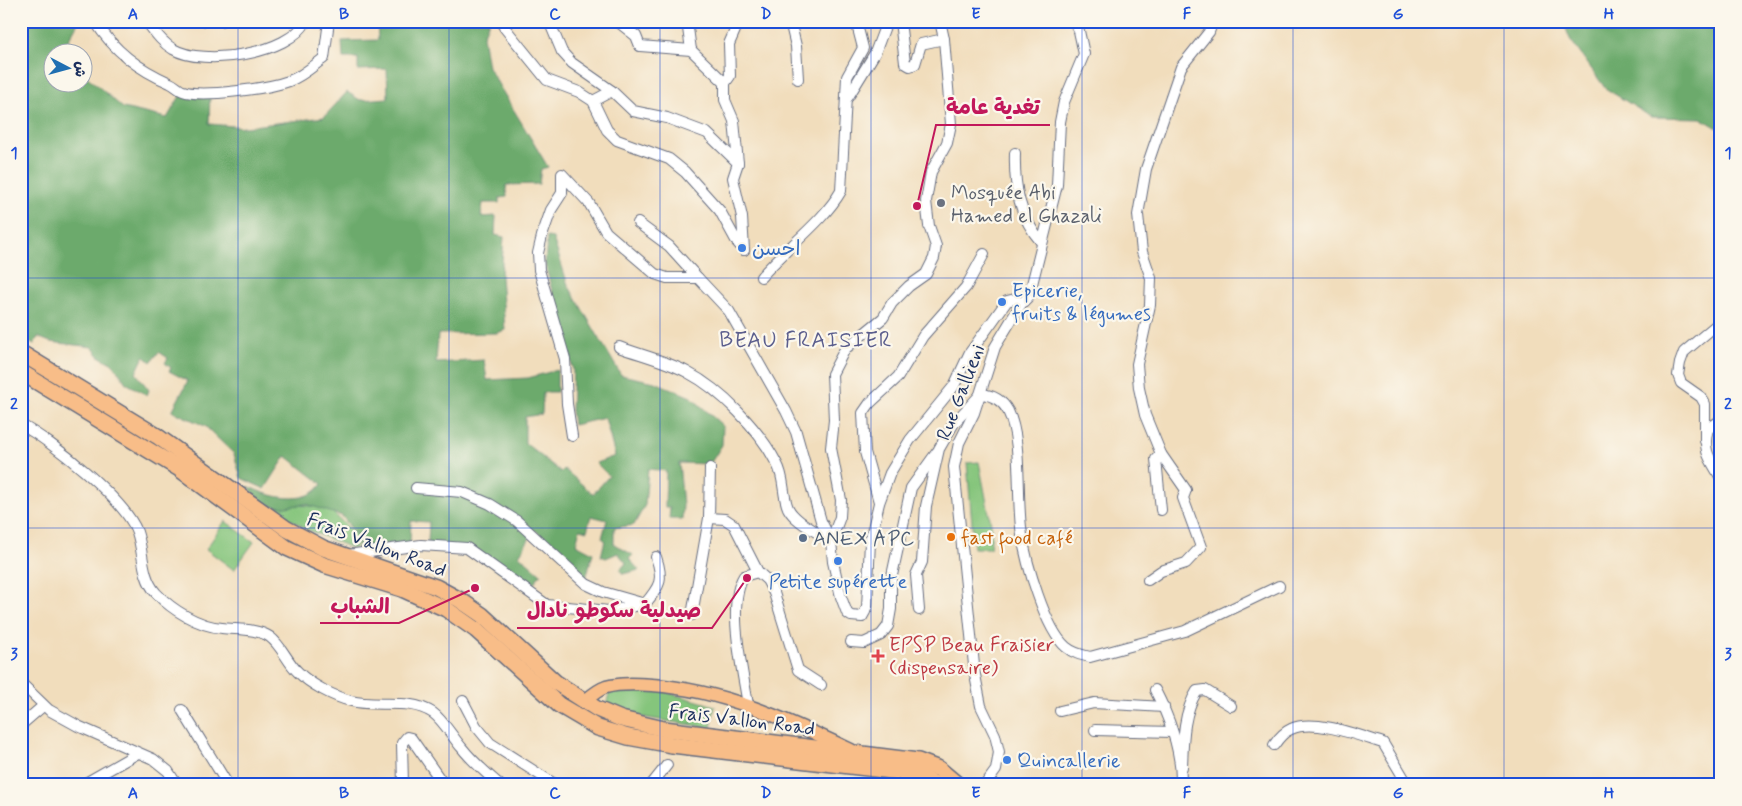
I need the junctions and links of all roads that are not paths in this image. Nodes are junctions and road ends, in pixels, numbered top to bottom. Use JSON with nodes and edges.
{"nodes":[{"id":1,"x":95,"y":21,"type":"edge"},
{"id":2,"x":146,"y":21,"type":"edge"},
{"id":3,"x":206,"y":21,"type":"edge"},
{"id":4,"x":222,"y":21,"type":"edge"},
{"id":5,"x":306,"y":21,"type":"edge"},
{"id":6,"x":330,"y":21,"type":"edge"},
{"id":7,"x":549,"y":21,"type":"edge"},
{"id":8,"x":617,"y":21,"type":"edge"},
{"id":9,"x":687,"y":21,"type":"edge"},
{"id":10,"x":739,"y":21,"type":"edge"},
{"id":11,"x":790,"y":21,"type":"edge"},
{"id":12,"x":856,"y":21,"type":"edge"},
{"id":13,"x":887,"y":21,"type":"edge"},
{"id":14,"x":900,"y":21,"type":"edge"},
{"id":15,"x":940,"y":21,"type":"edge"},
{"id":16,"x":1074,"y":21,"type":"edge"},
{"id":17,"x":1213,"y":21,"type":"edge"},
{"id":18,"x":504,"y":27,"type":"dead end"},
{"id":19,"x":944,"y":39,"type":"junction"},
{"id":20,"x":690,"y":50,"type":"junction"},
{"id":21,"x":798,"y":78,"type":"dead end"},
{"id":22,"x":725,"y":83,"type":"junction"},
{"id":23,"x":612,"y":91,"type":"junction"},
{"id":24,"x":848,"y":98,"type":"junction"},
{"id":25,"x":593,"y":102,"type":"junction"},
{"id":26,"x":1015,"y":153,"type":"dead end"},
{"id":27,"x":738,"y":163,"type":"junction"},
{"id":28,"x":638,"y":223,"type":"dead end"},
{"id":29,"x":1042,"y":242,"type":"junction"},
{"id":30,"x":984,"y":254,"type":"dead end"},
{"id":31,"x":761,"y":277,"type":"dead end"},
{"id":32,"x":698,"y":278,"type":"junction"},
{"id":33,"x":1021,"y":304,"type":"junction"},
{"id":34,"x":1721,"y":321,"type":"edge"},
{"id":35,"x":619,"y":347,"type":"dead end"},
{"id":36,"x":21,"y":353,"type":"edge"},
{"id":37,"x":21,"y":372,"type":"edge"},
{"id":38,"x":980,"y":394,"type":"junction"},
{"id":39,"x":1721,"y":420,"type":"edge"},
{"id":40,"x":21,"y":425,"type":"edge"},
{"id":41,"x":572,"y":436,"type":"dead end"},
{"id":42,"x":1705,"y":441,"type":"junction"},
{"id":43,"x":939,"y":449,"type":"junction"},
{"id":44,"x":1161,"y":454,"type":"junction"},
{"id":45,"x":1718,"y":466,"type":"edge"},
{"id":46,"x":710,"y":468,"type":"dead end"},
{"id":47,"x":1721,"y":478,"type":"edge"},
{"id":48,"x":416,"y":488,"type":"dead end"},
{"id":49,"x":879,"y":503,"type":"junction"},
{"id":50,"x":1161,"y":510,"type":"dead end"},
{"id":51,"x":710,"y":518,"type":"junction"},
{"id":52,"x":831,"y":541,"type":"junction"},
{"id":53,"x":347,"y":555,"type":"junction"},
{"id":54,"x":656,"y":557,"type":"dead end"},
{"id":55,"x":758,"y":572,"type":"junction"},
{"id":56,"x":1148,"y":580,"type":"dead end"},
{"id":57,"x":1279,"y":586,"type":"dead end"},
{"id":58,"x":646,"y":604,"type":"junction"},
{"id":59,"x":919,"y":610,"type":"dead end"},
{"id":60,"x":692,"y":615,"type":"dead end"},
{"id":61,"x":851,"y":642,"type":"dead end"},
{"id":62,"x":21,"y":683,"type":"edge"},
{"id":63,"x":821,"y":685,"type":"dead end"},
{"id":64,"x":1155,"y":690,"type":"dead end"},
{"id":65,"x":463,"y":701,"type":"dead end"},
{"id":66,"x":584,"y":702,"type":"junction"},
{"id":67,"x":748,"y":705,"type":"junction"},
{"id":68,"x":43,"y":706,"type":"junction"},
{"id":69,"x":1231,"y":706,"type":"dead end"},
{"id":70,"x":1164,"y":707,"type":"junction"},
{"id":71,"x":182,"y":710,"type":"dead end"},
{"id":72,"x":1060,"y":711,"type":"dead end"},
{"id":73,"x":21,"y":725,"type":"edge"},
{"id":74,"x":1095,"y":730,"type":"dead end"},
{"id":75,"x":1172,"y":732,"type":"junction"},
{"id":76,"x":1274,"y":745,"type":"dead end"},
{"id":77,"x":138,"y":753,"type":"junction"},
{"id":78,"x":858,"y":753,"type":"junction"},
{"id":79,"x":667,"y":765,"type":"dead end"},
{"id":80,"x":1182,"y":767,"type":"junction"},
{"id":81,"x":991,"y":782,"type":"edge"},
{"id":82,"x":440,"y":783,"type":"edge"},
{"id":83,"x":82,"y":785,"type":"edge"},
{"id":84,"x":177,"y":785,"type":"edge"},
{"id":85,"x":228,"y":785,"type":"edge"},
{"id":86,"x":403,"y":785,"type":"edge"},
{"id":87,"x":500,"y":785,"type":"edge"},
{"id":88,"x":556,"y":785,"type":"edge"},
{"id":89,"x":651,"y":785,"type":"edge"},
{"id":90,"x":937,"y":785,"type":"edge"},
{"id":91,"x":958,"y":785,"type":"edge"},
{"id":92,"x":1182,"y":785,"type":"edge"},
{"id":93,"x":1408,"y":785,"type":"edge"}],
"edges":[{"from":1,"to":6,"type":"street"},
{"from":2,"to":5,"type":"street"},
{"from":3,"to":4,"type":"street"},
{"from":7,"to":23,"type":"street"},
{"from":8,"to":20,"type":"street"},
{"from":9,"to":20,"type":"street"},
{"from":10,"to":22,"type":"street"},
{"from":11,"to":21,"type":"street"},
{"from":12,"to":24,"type":"street"},
{"from":13,"to":24,"type":"street"},
{"from":14,"to":19,"type":"street"},
{"from":15,"to":19,"type":"street"},
{"from":16,"to":29,"type":"street","name":"Rue Gallieni"},
{"from":17,"to":44,"type":"street"},
{"from":18,"to":25,"type":"street"},
{"from":19,"to":52,"type":"street"},
{"from":20,"to":22,"type":"street"},
{"from":22,"to":27,"type":"street"},
{"from":23,"to":25,"type":"street"},
{"from":23,"to":27,"type":"street"},
{"from":24,"to":31,"type":"street"},
{"from":25,"to":27,"type":"street"},
{"from":26,"to":29,"type":"street"},
{"from":28,"to":32,"type":"street"},
{"from":29,"to":33,"type":"street","name":"Rue Gallieni"},
{"from":30,"to":49,"type":"street"},
{"from":32,"to":41,"type":"street"},
{"from":32,"to":52,"type":"street"},
{"from":33,"to":38,"type":"street","name":"Rue Gallieni"},
{"from":33,"to":49,"type":"street"},
{"from":34,"to":42,"type":"street"},
{"from":35,"to":52,"type":"street"},
{"from":36,"to":53,"type":"highway","name":"Frais Vallon Road"},
{"from":37,"to":90,"type":"highway","name":"Frais Vallon Road"},
{"from":38,"to":43,"type":"street"},
{"from":38,"to":57,"type":"street"},
{"from":38,"to":81,"type":"street","name":"Rue Gallieni"},
{"from":39,"to":42,"type":"street"},
{"from":40,"to":87,"type":"street"},
{"from":42,"to":45,"type":"street"},
{"from":43,"to":59,"type":"street"},
{"from":43,"to":61,"type":"street"},
{"from":44,"to":50,"type":"street"},
{"from":44,"to":56,"type":"street"},
{"from":45,"to":47,"type":"street"},
{"from":46,"to":51,"type":"street"},
{"from":48,"to":58,"type":"street"},
{"from":49,"to":52,"type":"street"},
{"from":51,"to":55,"type":"street"},
{"from":51,"to":60,"type":"street"},
{"from":53,"to":58,"type":"street"},
{"from":53,"to":66,"type":"highway","name":"Frais Vallon Road"},
{"from":54,"to":58,"type":"street"},
{"from":55,"to":63,"type":"street"},
{"from":55,"to":67,"type":"street"},
{"from":62,"to":68,"type":"street"},
{"from":64,"to":70,"type":"street"},
{"from":65,"to":88,"type":"street"},
{"from":66,"to":67,"type":"main road"},
{"from":66,"to":78,"type":"highway","name":"Frais Vallon Road"},
{"from":67,"to":78,"type":"main road"},
{"from":68,"to":73,"type":"street"},
{"from":68,"to":77,"type":"street"},
{"from":69,"to":80,"type":"street"},
{"from":70,"to":72,"type":"street"},
{"from":70,"to":75,"type":"street"},
{"from":71,"to":85,"type":"street"},
{"from":74,"to":75,"type":"street"},
{"from":75,"to":80,"type":"street"},
{"from":76,"to":93,"type":"street"},
{"from":77,"to":83,"type":"street"},
{"from":77,"to":84,"type":"street"},
{"from":78,"to":91,"type":"highway","name":"Frais Vallon Road"},
{"from":79,"to":89,"type":"street"},
{"from":80,"to":92,"type":"street"},
{"from":82,"to":86,"type":"street"}]}
